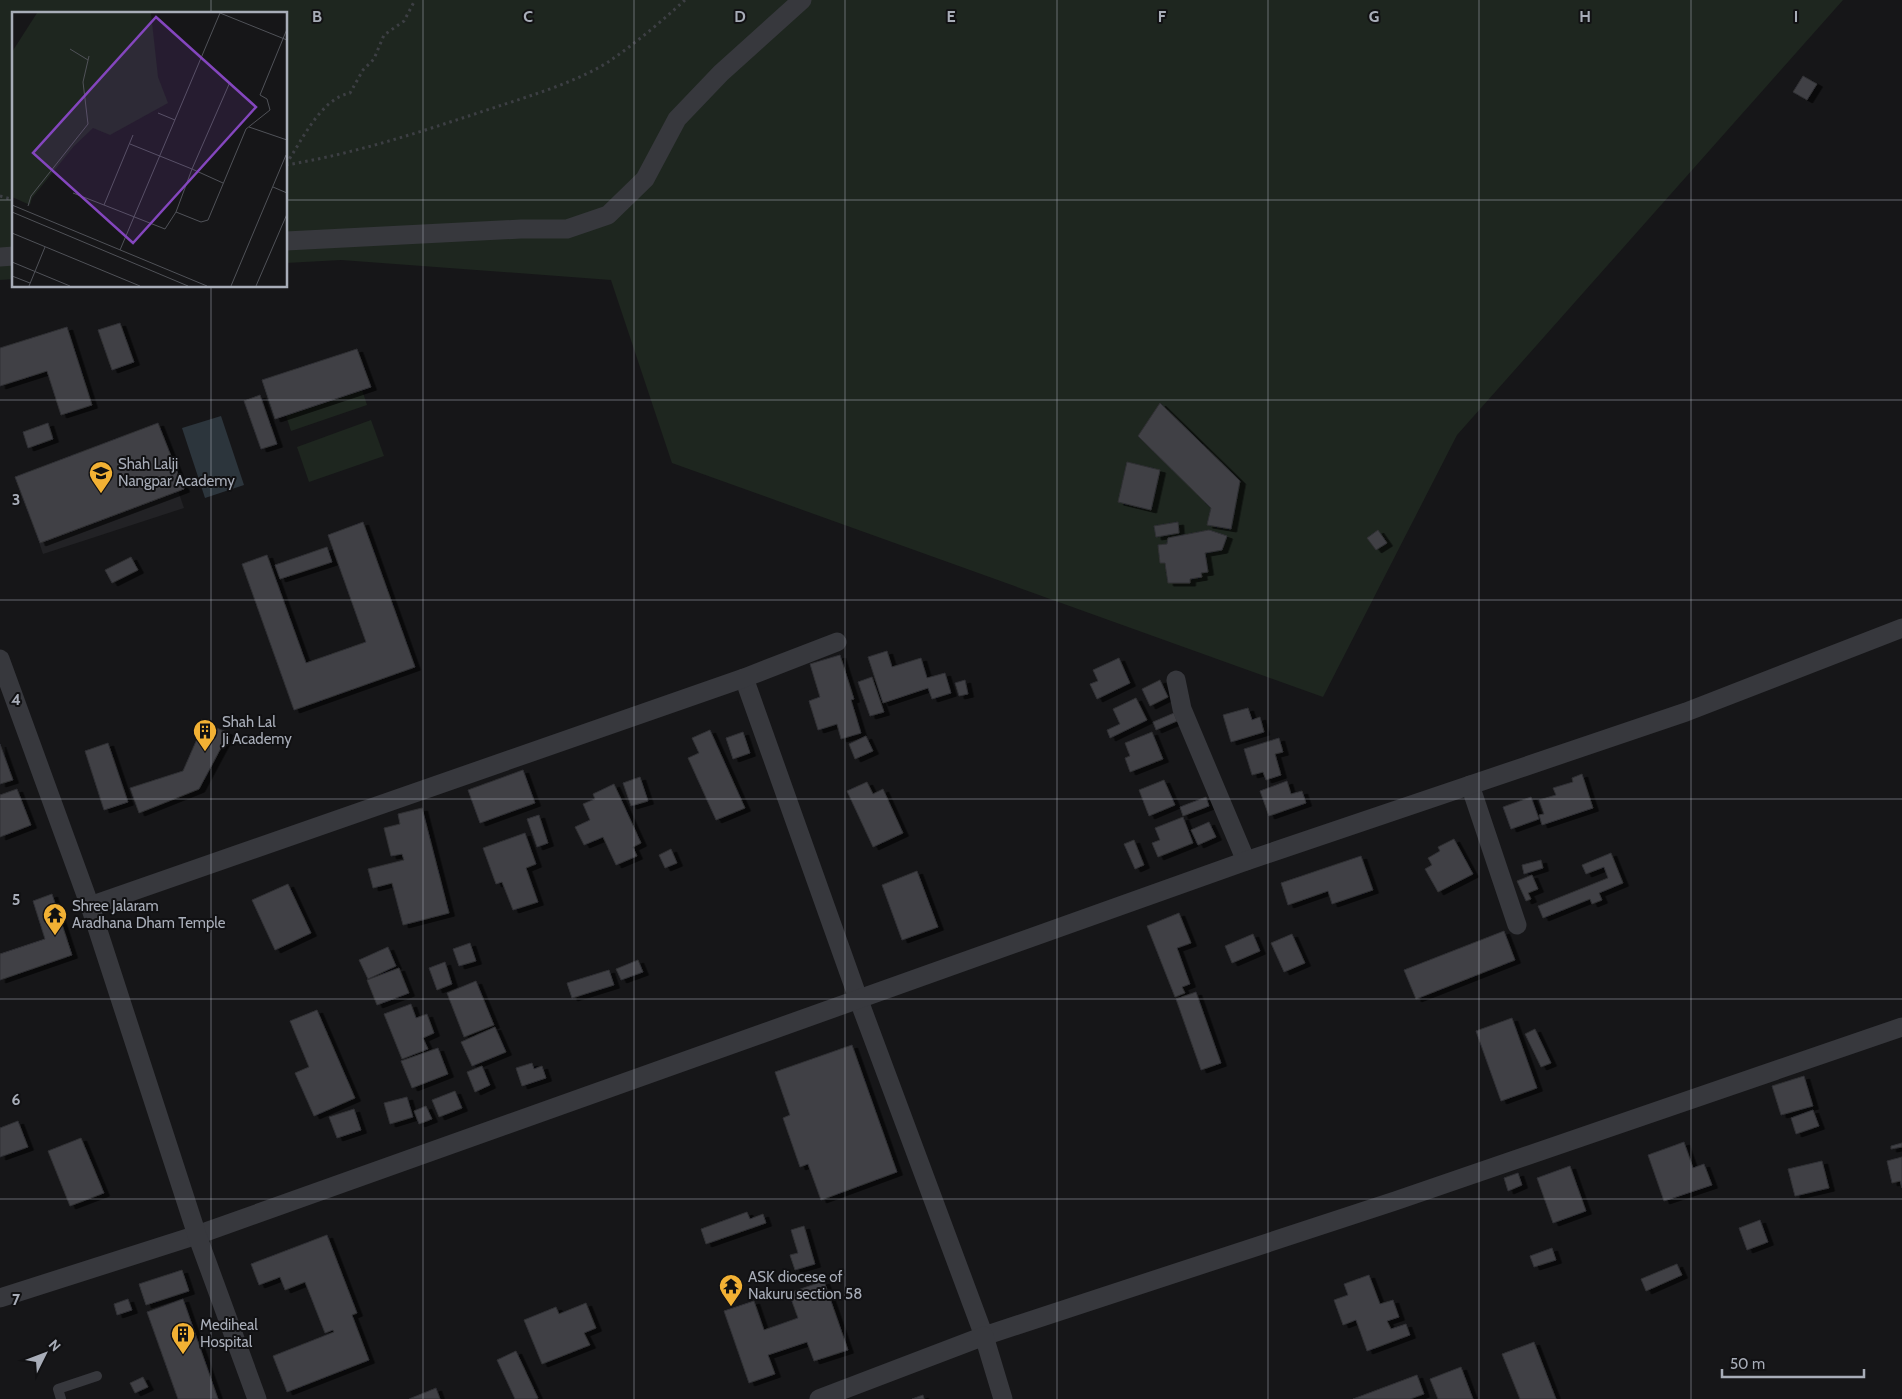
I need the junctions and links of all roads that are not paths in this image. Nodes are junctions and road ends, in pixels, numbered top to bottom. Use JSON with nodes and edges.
{"nodes":[{"id":1,"x":802,"y":0,"type":"edge"},
{"id":2,"x":288,"y":241,"type":"edge"},
{"id":3,"x":1902,"y":628,"type":"edge"},
{"id":4,"x":837,"y":642,"type":"dead end"},
{"id":5,"x":0,"y":659,"type":"edge"},
{"id":6,"x":744,"y":678,"type":"junction"},
{"id":7,"x":1176,"y":680,"type":"dead end"},
{"id":8,"x":1470,"y":785,"type":"junction"},
{"id":9,"x":1246,"y":861,"type":"junction"},
{"id":10,"x":90,"y":906,"type":"junction"},
{"id":11,"x":1517,"y":925,"type":"dead end"},
{"id":12,"x":858,"y":998,"type":"junction"},
{"id":13,"x":1902,"y":1027,"type":"edge"},
{"id":14,"x":197,"y":1235,"type":"junction"},
{"id":15,"x":0,"y":1298,"type":"edge"},
{"id":16,"x":984,"y":1336,"type":"junction"},
{"id":17,"x":97,"y":1376,"type":"dead end"},
{"id":18,"x":61,"y":1399,"type":"edge"},
{"id":19,"x":257,"y":1399,"type":"edge"},
{"id":20,"x":818,"y":1399,"type":"edge"},
{"id":21,"x":1003,"y":1399,"type":"edge"}],
"edges":[{"from":1,"to":2,"type":"street"},
{"from":3,"to":8,"type":"street"},
{"from":4,"to":6,"type":"street"},
{"from":5,"to":10,"type":"street"},
{"from":6,"to":10,"type":"street"},
{"from":6,"to":12,"type":"street"},
{"from":7,"to":9,"type":"street"},
{"from":8,"to":9,"type":"street"},
{"from":8,"to":11,"type":"street"},
{"from":9,"to":12,"type":"street"},
{"from":10,"to":14,"type":"street"},
{"from":12,"to":14,"type":"street"},
{"from":12,"to":16,"type":"street"},
{"from":13,"to":16,"type":"street"},
{"from":14,"to":15,"type":"street"},
{"from":14,"to":19,"type":"street"},
{"from":16,"to":20,"type":"street"},
{"from":16,"to":21,"type":"street"},
{"from":17,"to":18,"type":"lane"}]}
